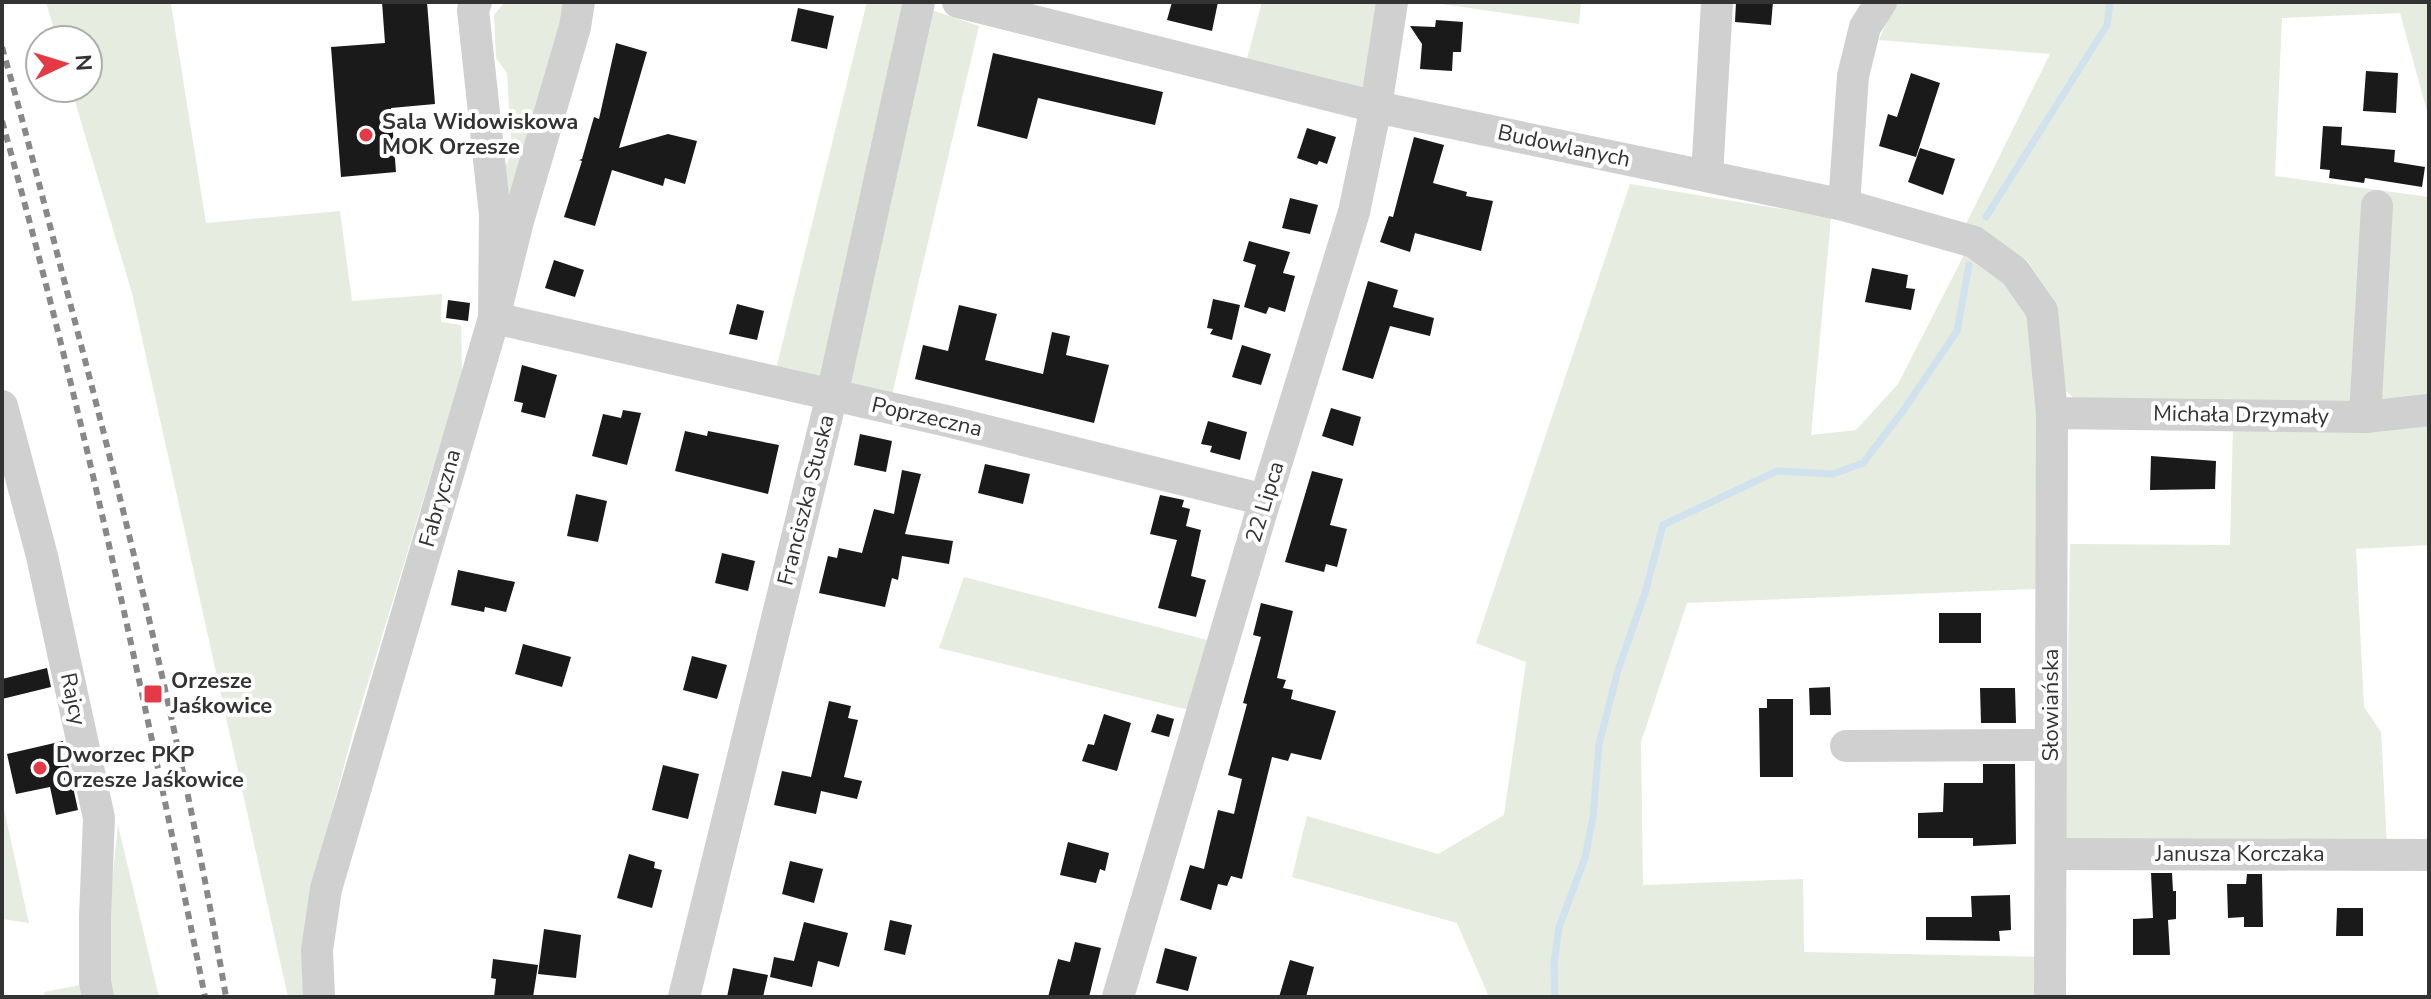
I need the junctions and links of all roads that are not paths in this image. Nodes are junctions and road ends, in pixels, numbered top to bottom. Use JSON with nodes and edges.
{"nodes":[{"id":1,"x":476,"y":2,"type":"edge"},
{"id":2,"x":579,"y":2,"type":"edge"},
{"id":3,"x":919,"y":2,"type":"edge"},
{"id":4,"x":958,"y":2,"type":"edge"},
{"id":5,"x":1392,"y":2,"type":"edge"},
{"id":6,"x":1717,"y":2,"type":"edge"},
{"id":7,"x":1881,"y":2,"type":"edge"},
{"id":8,"x":1040,"y":13,"type":"edge"},
{"id":9,"x":1376,"y":107,"type":"junction"},
{"id":10,"x":1707,"y":176,"type":"junction"},
{"id":11,"x":1844,"y":205,"type":"junction"},
{"id":12,"x":2377,"y":206,"type":"dead end"},
{"id":13,"x":494,"y":318,"type":"junction"},
{"id":14,"x":832,"y":395,"type":"junction"},
{"id":15,"x":2,"y":406,"type":"edge"},
{"id":16,"x":2429,"y":410,"type":"edge"},
{"id":17,"x":2052,"y":413,"type":"junction"},
{"id":18,"x":2365,"y":417,"type":"junction"},
{"id":19,"x":1265,"y":500,"type":"junction"},
{"id":20,"x":2051,"y":745,"type":"junction"},
{"id":21,"x":1846,"y":746,"type":"dead end"},
{"id":22,"x":2051,"y":854,"type":"junction"},
{"id":23,"x":2429,"y":855,"type":"edge"},
{"id":24,"x":98,"y":997,"type":"edge"},
{"id":25,"x":319,"y":997,"type":"edge"},
{"id":26,"x":684,"y":997,"type":"edge"},
{"id":27,"x":1118,"y":997,"type":"edge"},
{"id":28,"x":2050,"y":997,"type":"edge"}],
"edges":[{"from":1,"to":13,"type":"street"},
{"from":2,"to":13,"type":"street","name":"Fabryczna"},
{"from":3,"to":14,"type":"street","name":"Franciszka Stuska"},
{"from":4,"to":8,"type":"street","name":"Budowlanych"},
{"from":5,"to":9,"type":"street","name":"22 Lipca"},
{"from":6,"to":10,"type":"street"},
{"from":7,"to":11,"type":"street"},
{"from":8,"to":9,"type":"street","name":"Budowlanych"},
{"from":9,"to":10,"type":"street","name":"Budowlanych"},
{"from":9,"to":19,"type":"street","name":"22 Lipca"},
{"from":10,"to":11,"type":"street","name":"Budowlanych"},
{"from":11,"to":17,"type":"street","name":"Budowlanych"},
{"from":12,"to":18,"type":"street"},
{"from":13,"to":14,"type":"street","name":"Poprzeczna"},
{"from":13,"to":25,"type":"street","name":"Fabryczna"},
{"from":14,"to":19,"type":"street","name":"Poprzeczna"},
{"from":14,"to":26,"type":"street","name":"Franciszka Stuska"},
{"from":15,"to":24,"type":"street","name":"Rajcy"},
{"from":16,"to":18,"type":"street","name":"Michała Drzymały"},
{"from":17,"to":18,"type":"street","name":"Michała Drzymały"},
{"from":17,"to":20,"type":"street","name":"Słowiańska"},
{"from":19,"to":27,"type":"street","name":"22 Lipca"},
{"from":20,"to":21,"type":"street"},
{"from":20,"to":22,"type":"street","name":"Słowiańska"},
{"from":22,"to":23,"type":"street","name":"Janusza Korczaka"},
{"from":22,"to":28,"type":"street","name":"Słowiańska"}]}
